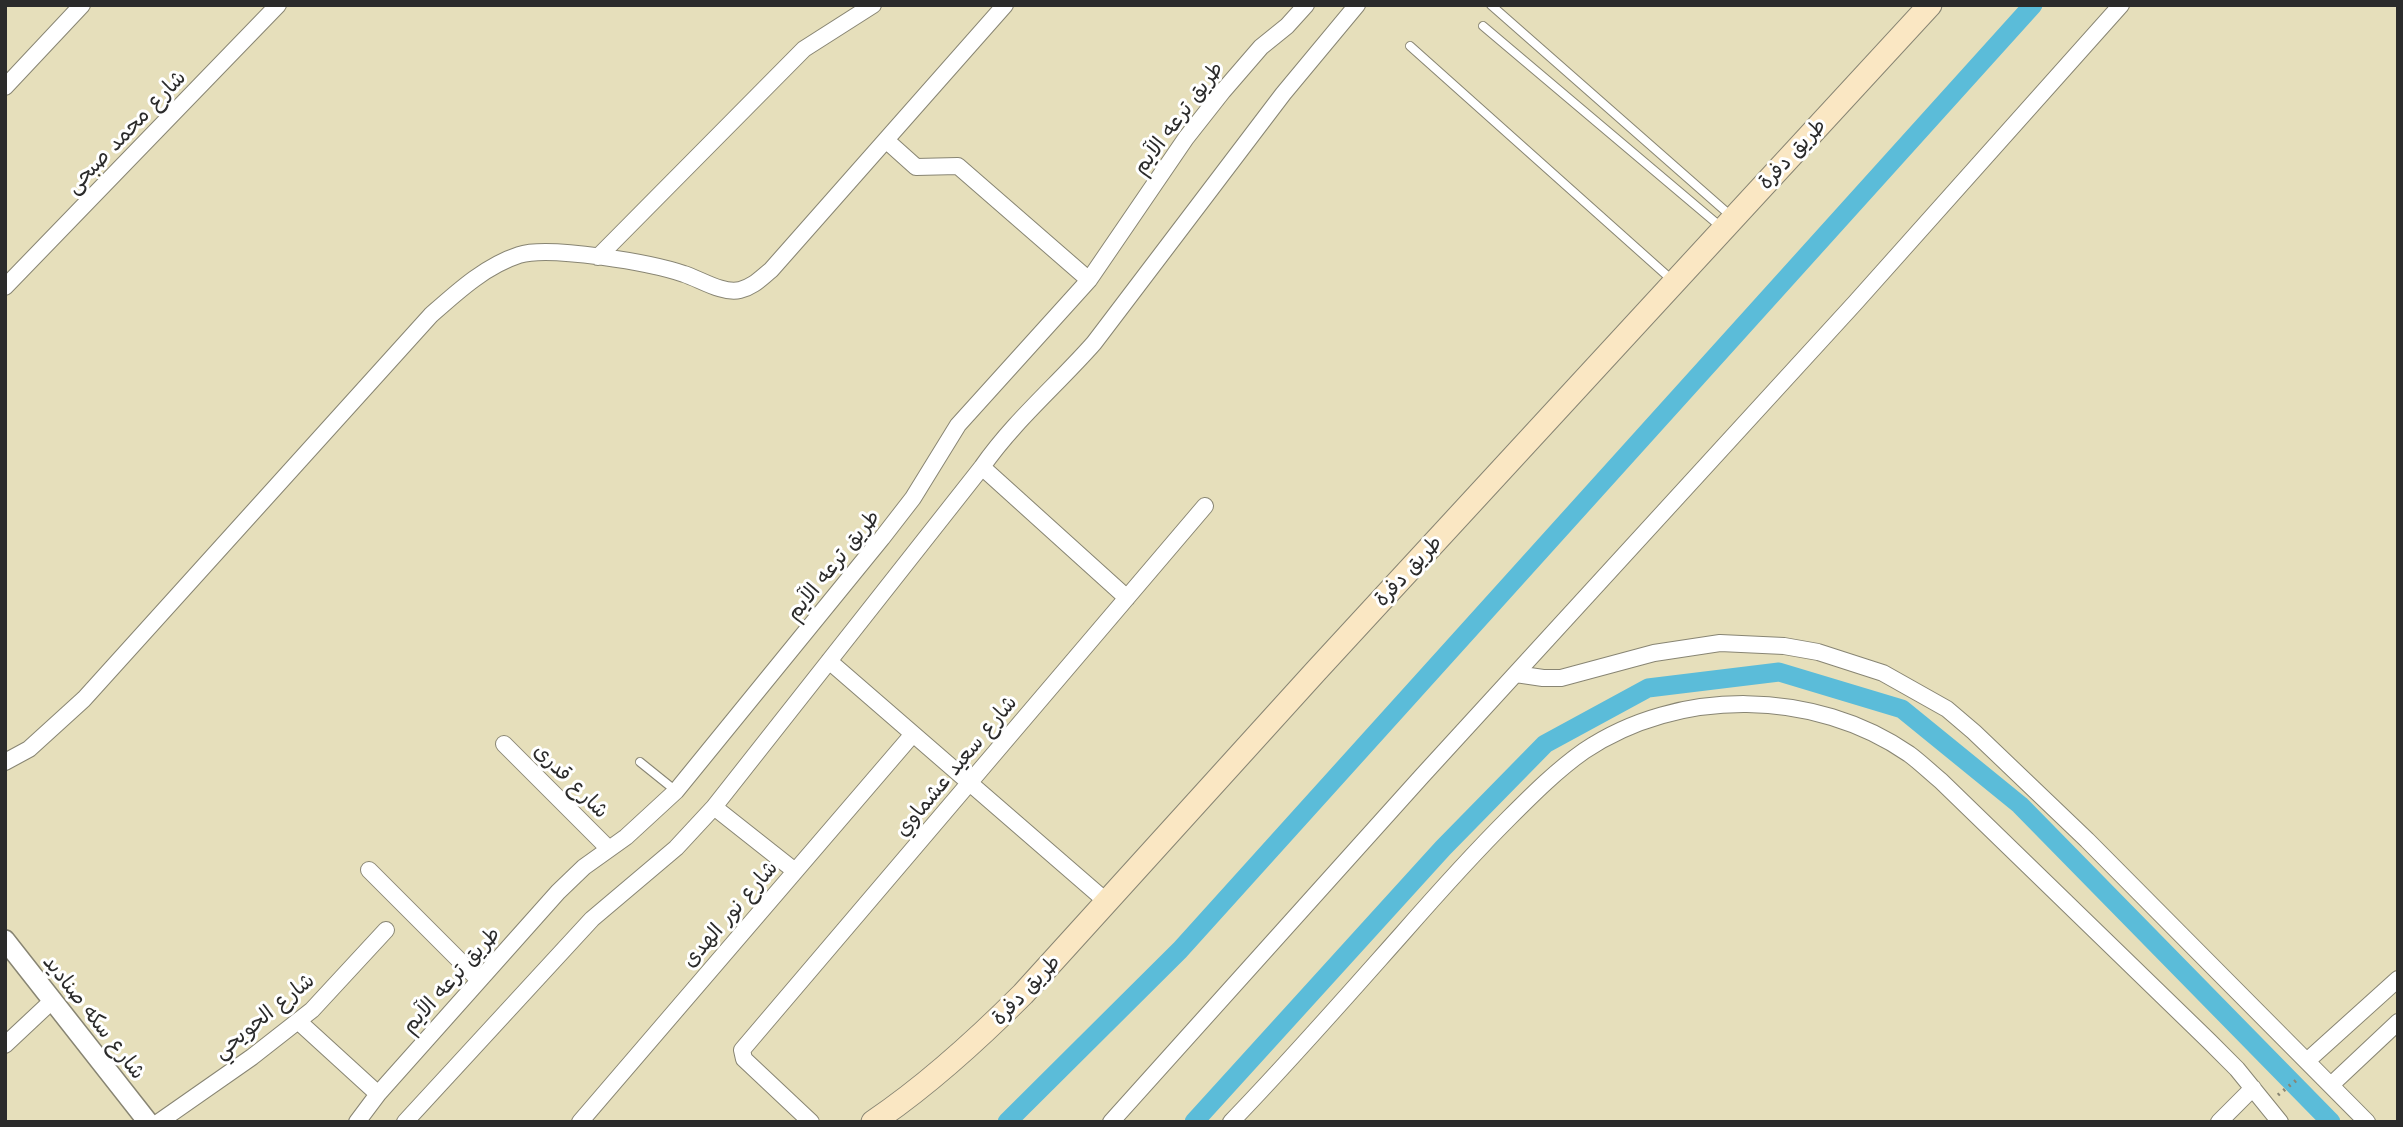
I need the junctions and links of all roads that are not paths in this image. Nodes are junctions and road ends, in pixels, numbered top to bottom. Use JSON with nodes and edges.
{"nodes":[{"id":1,"x":82,"y":5,"type":"edge"},
{"id":2,"x":278,"y":5,"type":"edge"},
{"id":3,"x":873,"y":5,"type":"edge"},
{"id":4,"x":1004,"y":5,"type":"edge"},
{"id":5,"x":1306,"y":5,"type":"edge"},
{"id":6,"x":1357,"y":5,"type":"edge"},
{"id":7,"x":1491,"y":5,"type":"edge"},
{"id":8,"x":1930,"y":5,"type":"edge"},
{"id":9,"x":2121,"y":5,"type":"edge"},
{"id":10,"x":1483,"y":26,"type":"dead end"},
{"id":11,"x":1410,"y":46,"type":"dead end"},
{"id":12,"x":5,"y":88,"type":"edge"},
{"id":13,"x":887,"y":141,"type":"junction"},
{"id":14,"x":1728,"y":224,"type":"junction"},
{"id":15,"x":598,"y":257,"type":"junction"},
{"id":16,"x":1089,"y":280,"type":"junction"},
{"id":17,"x":1675,"y":282,"type":"junction"},
{"id":18,"x":5,"y":288,"type":"edge"},
{"id":19,"x":982,"y":467,"type":"junction"},
{"id":20,"x":1205,"y":506,"type":"dead end"},
{"id":21,"x":1127,"y":598,"type":"junction"},
{"id":22,"x":829,"y":661,"type":"junction"},
{"id":23,"x":1516,"y":674,"type":"junction"},
{"id":24,"x":913,"y":734,"type":"junction"},
{"id":25,"x":504,"y":744,"type":"dead end"},
{"id":26,"x":5,"y":762,"type":"edge"},
{"id":27,"x":640,"y":762,"type":"dead end"},
{"id":28,"x":969,"y":783,"type":"junction"},
{"id":29,"x":676,"y":790,"type":"junction"},
{"id":30,"x":714,"y":807,"type":"junction"},
{"id":31,"x":608,"y":848,"type":"junction"},
{"id":32,"x":369,"y":870,"type":"dead end"},
{"id":33,"x":795,"y":871,"type":"junction"},
{"id":34,"x":1107,"y":902,"type":"junction"},
{"id":35,"x":386,"y":930,"type":"dead end"},
{"id":36,"x":5,"y":940,"type":"edge"},
{"id":37,"x":2398,"y":979,"type":"edge"},
{"id":38,"x":478,"y":980,"type":"junction"},
{"id":39,"x":52,"y":1000,"type":"junction"},
{"id":40,"x":298,"y":1021,"type":"junction"},
{"id":41,"x":2398,"y":1022,"type":"edge"},
{"id":42,"x":5,"y":1045,"type":"edge"},
{"id":43,"x":2310,"y":1064,"type":"junction"},
{"id":44,"x":2331,"y":1085,"type":"junction"},
{"id":45,"x":2253,"y":1088,"type":"junction"},
{"id":46,"x":378,"y":1094,"type":"junction"},
{"id":47,"x":2269,"y":1115,"type":"edge"},
{"id":48,"x":148,"y":1122,"type":"edge"},
{"id":49,"x":159,"y":1122,"type":"edge"},
{"id":50,"x":357,"y":1122,"type":"edge"},
{"id":51,"x":405,"y":1122,"type":"edge"},
{"id":52,"x":580,"y":1122,"type":"edge"},
{"id":53,"x":811,"y":1122,"type":"edge"},
{"id":54,"x":873,"y":1122,"type":"edge"},
{"id":55,"x":1111,"y":1122,"type":"edge"},
{"id":56,"x":1231,"y":1122,"type":"edge"},
{"id":57,"x":2218,"y":1122,"type":"edge"},
{"id":58,"x":2367,"y":1122,"type":"edge"}],
"edges":[{"from":1,"to":12,"type":"street"},
{"from":2,"to":18,"type":"street","name":"شارع محمد صبحى"},
{"from":3,"to":15,"type":"street"},
{"from":4,"to":13,"type":"street"},
{"from":5,"to":16,"type":"street","name":"طريق ترعه الآيم"},
{"from":6,"to":19,"type":"street"},
{"from":7,"to":14,"type":"lane"},
{"from":8,"to":14,"type":"main road","name":"طريق دفرة"},
{"from":9,"to":23,"type":"street"},
{"from":10,"to":14,"type":"lane"},
{"from":11,"to":17,"type":"lane"},
{"from":13,"to":15,"type":"street"},
{"from":13,"to":16,"type":"street"},
{"from":14,"to":17,"type":"main road","name":"طريق دفرة"},
{"from":15,"to":26,"type":"street"},
{"from":16,"to":29,"type":"street","name":"طريق ترعه الآيم"},
{"from":17,"to":34,"type":"main road","name":"طريق دفرة"},
{"from":19,"to":21,"type":"street"},
{"from":19,"to":22,"type":"street"},
{"from":20,"to":21,"type":"street","name":"شارع سعيد عشماوي"},
{"from":21,"to":28,"type":"street","name":"شارع سعيد عشماوي"},
{"from":22,"to":24,"type":"street"},
{"from":22,"to":30,"type":"street"},
{"from":23,"to":43,"type":"street"},
{"from":23,"to":55,"type":"street"},
{"from":24,"to":28,"type":"street"},
{"from":24,"to":33,"type":"street","name":"شارع نور الهدى"},
{"from":25,"to":31,"type":"street","name":"شارع قدرى"},
{"from":27,"to":29,"type":"lane"},
{"from":28,"to":34,"type":"street"},
{"from":28,"to":53,"type":"street","name":"شارع سعيد عشماوي"},
{"from":29,"to":31,"type":"street","name":"طريق ترعه الآيم"},
{"from":30,"to":33,"type":"street"},
{"from":30,"to":51,"type":"street"},
{"from":31,"to":38,"type":"street","name":"طريق ترعه الآيم"},
{"from":32,"to":38,"type":"street"},
{"from":33,"to":52,"type":"street","name":"شارع نور الهدى"},
{"from":34,"to":54,"type":"main road","name":"طريق دفرة"},
{"from":35,"to":40,"type":"street","name":"شارع الحويحي"},
{"from":36,"to":39,"type":"street","name":"شارع سكه صناديد"},
{"from":37,"to":43,"type":"street"},
{"from":38,"to":46,"type":"street","name":"طريق ترعه الآيم"},
{"from":39,"to":42,"type":"street"},
{"from":39,"to":48,"type":"street","name":"شارع سكه صناديد"},
{"from":40,"to":46,"type":"street"},
{"from":40,"to":49,"type":"street","name":"شارع الحويحي"},
{"from":41,"to":44,"type":"street"},
{"from":43,"to":44,"type":"street"},
{"from":44,"to":58,"type":"street"},
{"from":45,"to":47,"type":"street"},
{"from":45,"to":56,"type":"street"},
{"from":45,"to":57,"type":"street"},
{"from":46,"to":50,"type":"street","name":"طريق ترعه الآيم"}]}
